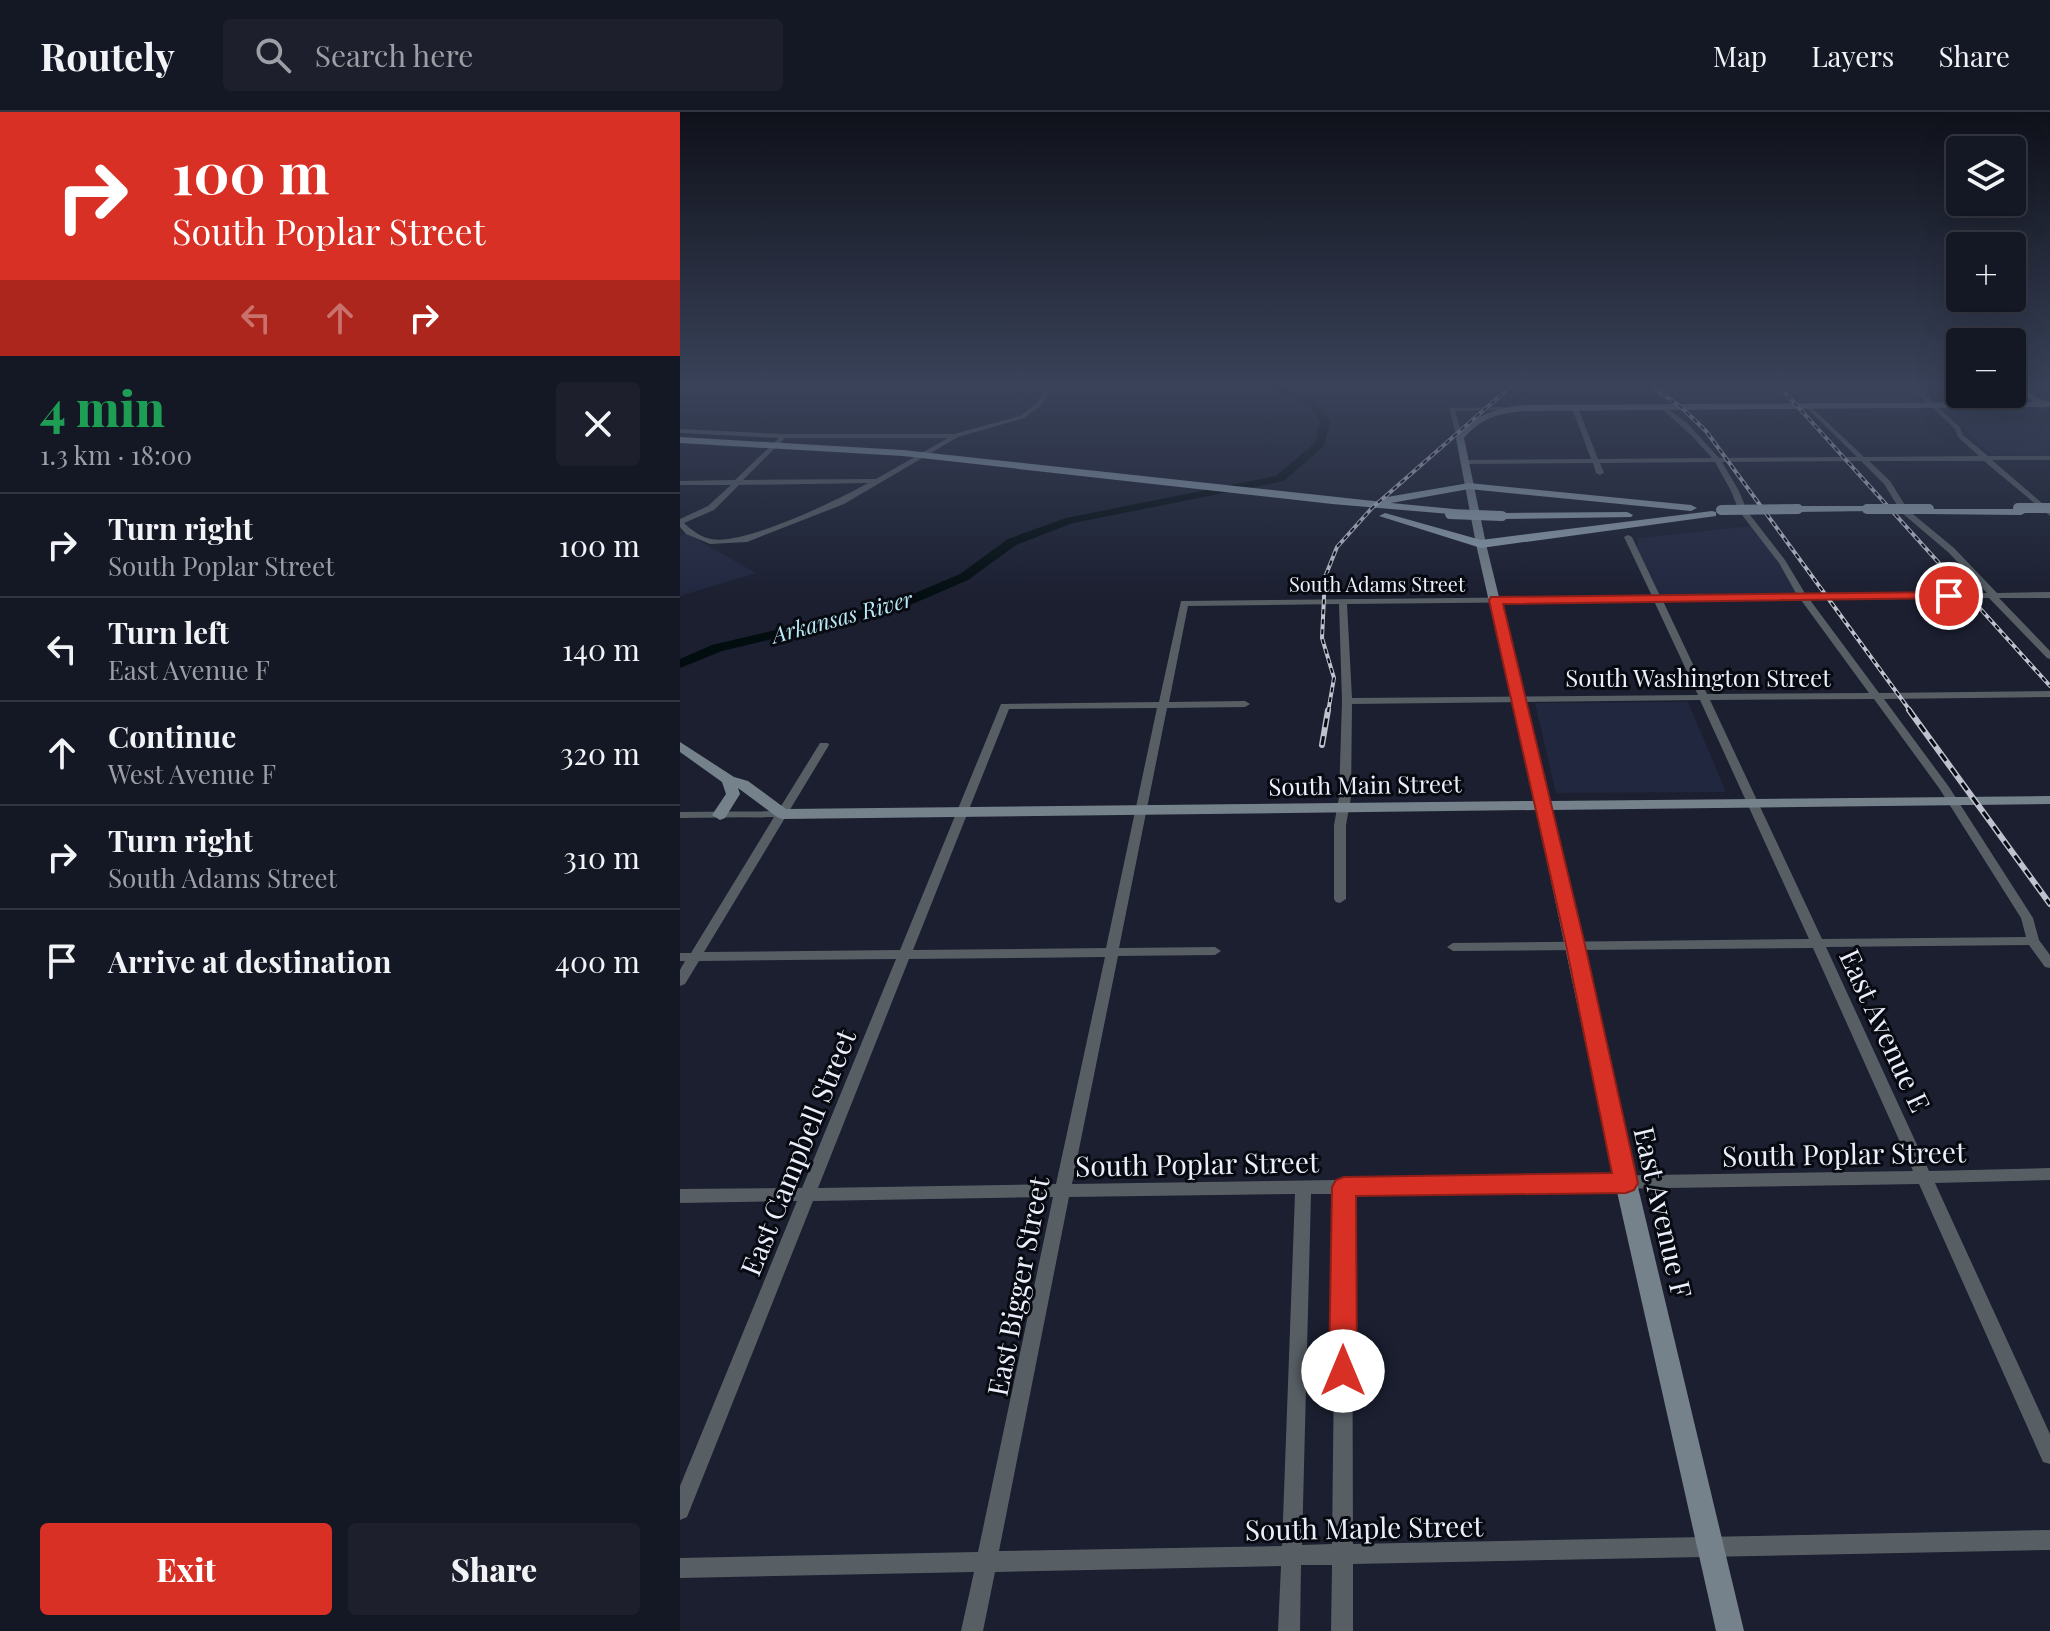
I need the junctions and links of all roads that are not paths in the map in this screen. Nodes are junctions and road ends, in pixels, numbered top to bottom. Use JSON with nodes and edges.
{"nodes":[{"id":1,"x":760,"y":459,"type":"edge"},
{"id":2,"x":918,"y":459,"type":"edge"},
{"id":3,"x":962,"y":459,"type":"edge"},
{"id":4,"x":1465,"y":459,"type":"edge"},
{"id":5,"x":1864,"y":459,"type":"junction"},
{"id":6,"x":1878,"y":459,"type":"edge"},
{"id":7,"x":1987,"y":459,"type":"edge"},
{"id":8,"x":1715,"y":460,"type":"junction"},
{"id":9,"x":1595,"y":461,"type":"junction"},
{"id":10,"x":1466,"y":462,"type":"junction"},
{"id":11,"x":1600,"y":473,"type":"dead end"},
{"id":12,"x":881,"y":481,"type":"junction"},
{"id":13,"x":680,"y":483,"type":"edge"},
{"id":14,"x":736,"y":483,"type":"junction"},
{"id":15,"x":1469,"y":486,"type":"junction"},
{"id":16,"x":1326,"y":501,"type":"junction"},
{"id":17,"x":2050,"y":511,"type":"edge"},
{"id":18,"x":1715,"y":512,"type":"junction"},
{"id":19,"x":680,"y":522,"type":"edge"},
{"id":20,"x":1628,"y":537,"type":"dead end"},
{"id":21,"x":1481,"y":544,"type":"junction"},
{"id":22,"x":1992,"y":595,"type":"junction"},
{"id":23,"x":2050,"y":595,"type":"edge"},
{"id":24,"x":1804,"y":597,"type":"junction"},
{"id":25,"x":1656,"y":598,"type":"junction"},
{"id":26,"x":1496,"y":600,"type":"junction"},
{"id":27,"x":1343,"y":602,"type":"junction"},
{"id":28,"x":1184,"y":603,"type":"joint"},
{"id":29,"x":2050,"y":656,"type":"edge"},
{"id":30,"x":2050,"y":694,"type":"edge"},
{"id":31,"x":1878,"y":696,"type":"junction"},
{"id":32,"x":1703,"y":697,"type":"junction"},
{"id":33,"x":1518,"y":699,"type":"junction"},
{"id":34,"x":1347,"y":701,"type":"junction"},
{"id":35,"x":1163,"y":704,"type":"junction"},
{"id":36,"x":1245,"y":704,"type":"dead end"},
{"id":37,"x":824,"y":745,"type":"dead end"},
{"id":38,"x":680,"y":746,"type":"edge"},
{"id":39,"x":729,"y":780,"type":"junction"},
{"id":40,"x":745,"y":786,"type":"junction"},
{"id":41,"x":2050,"y":800,"type":"edge"},
{"id":42,"x":1952,"y":801,"type":"junction"},
{"id":43,"x":1754,"y":803,"type":"junction"},
{"id":44,"x":1543,"y":806,"type":"junction"},
{"id":45,"x":1343,"y":808,"type":"junction"},
{"id":46,"x":1143,"y":810,"type":"junction"},
{"id":47,"x":962,"y":812,"type":"junction"},
{"id":48,"x":782,"y":814,"type":"junction"},
{"id":49,"x":680,"y":815,"type":"edge"},
{"id":50,"x":725,"y":815,"type":"junction"},
{"id":51,"x":1340,"y":899,"type":"dead end"},
{"id":52,"x":1817,"y":941,"type":"junction"},
{"id":53,"x":2033,"y":941,"type":"junction"},
{"id":54,"x":1575,"y":945,"type":"junction"},
{"id":55,"x":1453,"y":947,"type":"dead end"},
{"id":56,"x":1114,"y":951,"type":"junction"},
{"id":57,"x":1215,"y":951,"type":"dead end"},
{"id":58,"x":905,"y":953,"type":"junction"},
{"id":59,"x":687,"y":957,"type":"edge"},
{"id":60,"x":2050,"y":964,"type":"edge"},
{"id":61,"x":680,"y":981,"type":"edge"},
{"id":62,"x":2050,"y":1174,"type":"edge"},
{"id":63,"x":1925,"y":1176,"type":"junction"},
{"id":64,"x":1626,"y":1183,"type":"junction"},
{"id":65,"x":1303,"y":1187,"type":"junction"},
{"id":66,"x":1344,"y":1187,"type":"junction"},
{"id":67,"x":1062,"y":1191,"type":"junction"},
{"id":68,"x":808,"y":1195,"type":"junction"},
{"id":69,"x":680,"y":1196,"type":"edge"},
{"id":70,"x":2050,"y":1455,"type":"edge"},
{"id":71,"x":680,"y":1510,"type":"edge"},
{"id":72,"x":2050,"y":1540,"type":"edge"},
{"id":73,"x":1710,"y":1547,"type":"junction"},
{"id":74,"x":1341,"y":1556,"type":"junction"},
{"id":75,"x":1291,"y":1557,"type":"junction"},
{"id":76,"x":987,"y":1561,"type":"junction"},
{"id":77,"x":680,"y":1568,"type":"edge"},
{"id":78,"x":972,"y":1631,"type":"edge"},
{"id":79,"x":1289,"y":1631,"type":"edge"},
{"id":80,"x":1342,"y":1631,"type":"edge"},
{"id":81,"x":1730,"y":1631,"type":"edge"}],
"edges":[{"from":1,"to":14,"type":"street"},
{"from":2,"to":12,"type":"street"},
{"from":3,"to":16,"type":"main road"},
{"from":4,"to":10,"type":"street","name":"East Avenue F"},
{"from":5,"to":6,"type":"street"},
{"from":5,"to":8,"type":"street"},
{"from":5,"to":22,"type":"street"},
{"from":7,"to":17,"type":"street"},
{"from":8,"to":9,"type":"street"},
{"from":8,"to":24,"type":"street"},
{"from":9,"to":10,"type":"street"},
{"from":9,"to":11,"type":"street"},
{"from":10,"to":15,"type":"street","name":"East Avenue F"},
{"from":12,"to":14,"type":"street"},
{"from":12,"to":19,"type":"street"},
{"from":13,"to":14,"type":"street"},
{"from":14,"to":19,"type":"street"},
{"from":15,"to":16,"type":"main road"},
{"from":15,"to":18,"type":"main road"},
{"from":15,"to":21,"type":"street","name":"East Avenue F"},
{"from":16,"to":18,"type":"main road","bridge":true},
{"from":16,"to":21,"type":"main road"},
{"from":17,"to":18,"type":"main road","bridge":true},
{"from":18,"to":21,"type":"main road"},
{"from":20,"to":25,"type":"street","name":"East Avenue E"},
{"from":21,"to":26,"type":"street","name":"East Avenue F"},
{"from":22,"to":23,"type":"street","name":"South Adams Street"},
{"from":22,"to":24,"type":"street","name":"South Adams Street"},
{"from":22,"to":29,"type":"street"},
{"from":24,"to":25,"type":"street","name":"South Adams Street"},
{"from":24,"to":31,"type":"street"},
{"from":25,"to":26,"type":"street","name":"South Adams Street"},
{"from":25,"to":32,"type":"street","name":"East Avenue E"},
{"from":26,"to":27,"type":"street","name":"South Adams Street"},
{"from":26,"to":33,"type":"street","name":"East Avenue F"},
{"from":27,"to":28,"type":"street","name":"South Adams Street"},
{"from":27,"to":34,"type":"street"},
{"from":28,"to":35,"type":"street","name":"East Bigger Street"},
{"from":30,"to":31,"type":"street","name":"South Washington Street"},
{"from":31,"to":32,"type":"street","name":"South Washington Street"},
{"from":31,"to":42,"type":"street"},
{"from":32,"to":33,"type":"street","name":"South Washington Street"},
{"from":32,"to":43,"type":"street","name":"East Avenue E"},
{"from":33,"to":34,"type":"street","name":"South Washington Street"},
{"from":33,"to":44,"type":"street","name":"East Avenue F"},
{"from":34,"to":45,"type":"street"},
{"from":35,"to":36,"type":"street"},
{"from":35,"to":46,"type":"street","name":"East Bigger Street"},
{"from":35,"to":47,"type":"street","name":"East Campbell Street"},
{"from":37,"to":48,"type":"street"},
{"from":38,"to":39,"type":"street"},
{"from":39,"to":40,"type":"street"},
{"from":39,"to":50,"type":"street"},
{"from":40,"to":48,"type":"street"},
{"from":40,"to":50,"type":"street"},
{"from":41,"to":42,"type":"street","name":"South Main Street"},
{"from":42,"to":43,"type":"street","name":"South Main Street"},
{"from":42,"to":53,"type":"street"},
{"from":43,"to":44,"type":"street","name":"South Main Street"},
{"from":43,"to":52,"type":"street","name":"East Avenue E"},
{"from":44,"to":45,"type":"street","name":"South Main Street"},
{"from":44,"to":54,"type":"street","name":"East Avenue F"},
{"from":45,"to":46,"type":"street","name":"South Main Street"},
{"from":45,"to":51,"type":"street"},
{"from":46,"to":47,"type":"street","name":"South Main Street"},
{"from":46,"to":56,"type":"street","name":"East Bigger Street"},
{"from":47,"to":48,"type":"street","name":"South Main Street"},
{"from":47,"to":58,"type":"street","name":"East Campbell Street"},
{"from":48,"to":50,"type":"street","name":"South Main Street"},
{"from":48,"to":59,"type":"street"},
{"from":49,"to":50,"type":"street","name":"South Main Street"},
{"from":52,"to":53,"type":"street"},
{"from":52,"to":54,"type":"street"},
{"from":52,"to":63,"type":"street","name":"East Avenue E"},
{"from":53,"to":60,"type":"street"},
{"from":54,"to":55,"type":"street"},
{"from":54,"to":64,"type":"street","name":"East Avenue F"},
{"from":56,"to":57,"type":"street"},
{"from":56,"to":58,"type":"street"},
{"from":56,"to":67,"type":"street","name":"East Bigger Street"},
{"from":58,"to":59,"type":"street"},
{"from":58,"to":68,"type":"street","name":"East Campbell Street"},
{"from":59,"to":61,"type":"street"},
{"from":62,"to":63,"type":"street","name":"South Poplar Street"},
{"from":63,"to":64,"type":"street","name":"South Poplar Street"},
{"from":63,"to":70,"type":"street","name":"East Avenue E"},
{"from":64,"to":66,"type":"street","name":"South Poplar Street"},
{"from":64,"to":73,"type":"street","name":"East Avenue F"},
{"from":65,"to":66,"type":"street","name":"South Poplar Street"},
{"from":65,"to":67,"type":"street","name":"South Poplar Street"},
{"from":65,"to":75,"type":"street"},
{"from":66,"to":74,"type":"street"},
{"from":67,"to":68,"type":"street","name":"South Poplar Street"},
{"from":67,"to":76,"type":"street","name":"East Bigger Street"},
{"from":68,"to":69,"type":"street","name":"South Poplar Street"},
{"from":68,"to":71,"type":"street","name":"East Campbell Street"},
{"from":72,"to":73,"type":"street","name":"South Maple Street"},
{"from":73,"to":74,"type":"street","name":"South Maple Street"},
{"from":73,"to":81,"type":"street","name":"East Avenue F"},
{"from":74,"to":75,"type":"street","name":"South Maple Street"},
{"from":74,"to":80,"type":"street"},
{"from":75,"to":76,"type":"street","name":"South Maple Street"},
{"from":75,"to":79,"type":"street"},
{"from":76,"to":77,"type":"street","name":"South Maple Street"},
{"from":76,"to":78,"type":"street","name":"East Bigger Street"}]}
